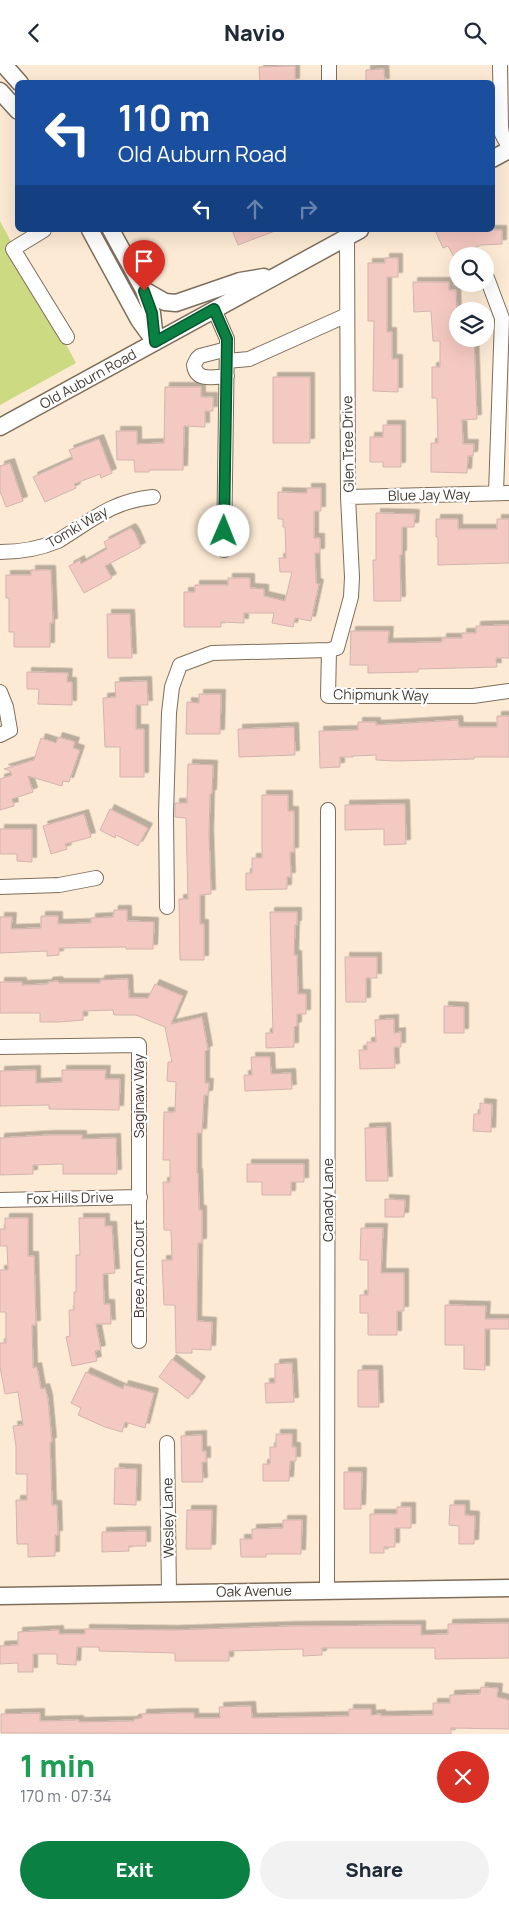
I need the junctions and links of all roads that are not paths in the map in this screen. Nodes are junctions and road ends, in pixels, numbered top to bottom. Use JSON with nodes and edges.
{"nodes":[{"id":1,"x":4,"y":65,"type":"edge"},
{"id":2,"x":329,"y":65,"type":"edge"},
{"id":3,"x":500,"y":65,"type":"edge"},
{"id":4,"x":17,"y":80,"type":"edge"},
{"id":5,"x":330,"y":80,"type":"edge"},
{"id":6,"x":0,"y":91,"type":"edge"},
{"id":7,"x":15,"y":108,"type":"edge"},
{"id":8,"x":509,"y":149,"type":"edge"},
{"id":9,"x":495,"y":157,"type":"edge"},
{"id":10,"x":41,"y":232,"type":"edge"},
{"id":11,"x":91,"y":232,"type":"edge"},
{"id":12,"x":112,"y":232,"type":"edge"},
{"id":13,"x":352,"y":232,"type":"edge"},
{"id":14,"x":280,"y":274,"type":"junction"},
{"id":15,"x":144,"y":291,"type":"junction"},
{"id":16,"x":492,"y":292,"type":"edge"},
{"id":17,"x":214,"y":309,"type":"junction"},
{"id":18,"x":347,"y":315,"type":"junction"},
{"id":19,"x":67,"y":337,"type":"dead end"},
{"id":20,"x":155,"y":342,"type":"junction"},
{"id":21,"x":227,"y":355,"type":"junction"},
{"id":22,"x":227,"y":376,"type":"junction"},
{"id":23,"x":0,"y":427,"type":"edge"},
{"id":24,"x":503,"y":493,"type":"edge"},
{"id":25,"x":153,"y":497,"type":"dead end"},
{"id":26,"x":348,"y":497,"type":"junction"},
{"id":27,"x":224,"y":550,"type":"dead end"},
{"id":28,"x":0,"y":552,"type":"edge"},
{"id":29,"x":329,"y":650,"type":"junction"},
{"id":30,"x":509,"y":691,"type":"edge"},
{"id":31,"x":0,"y":692,"type":"edge"},
{"id":32,"x":0,"y":735,"type":"edge"},
{"id":33,"x":328,"y":811,"type":"dead end"},
{"id":34,"x":96,"y":878,"type":"dead end"},
{"id":35,"x":0,"y":887,"type":"edge"},
{"id":36,"x":167,"y":907,"type":"dead end"},
{"id":37,"x":0,"y":1047,"type":"edge"},
{"id":38,"x":140,"y":1197,"type":"junction"},
{"id":39,"x":0,"y":1199,"type":"edge"},
{"id":40,"x":139,"y":1341,"type":"dead end"},
{"id":41,"x":167,"y":1443,"type":"dead end"},
{"id":42,"x":509,"y":1588,"type":"edge"},
{"id":43,"x":327,"y":1590,"type":"junction"},
{"id":44,"x":169,"y":1593,"type":"junction"},
{"id":45,"x":0,"y":1596,"type":"edge"}],
"edges":[{"from":1,"to":4,"type":"main road"},
{"from":2,"to":5,"type":"street"},
{"from":3,"to":8,"type":"street"},
{"from":6,"to":7,"type":"main road"},
{"from":8,"to":9,"type":"main road"},
{"from":10,"to":19,"type":"street"},
{"from":11,"to":20,"type":"main road"},
{"from":12,"to":15,"type":"main road"},
{"from":13,"to":14,"type":"main road","name":"Old Auburn Road"},
{"from":13,"to":18,"type":"street","name":"Glen Tree Drive"},
{"from":14,"to":15,"type":"main road"},
{"from":14,"to":17,"type":"main road","name":"Old Auburn Road"},
{"from":15,"to":20,"type":"main road"},
{"from":16,"to":24,"type":"street"},
{"from":17,"to":20,"type":"main road","name":"Old Auburn Road"},
{"from":17,"to":21,"type":"street"},
{"from":18,"to":21,"type":"street"},
{"from":18,"to":26,"type":"street","name":"Glen Tree Drive"},
{"from":20,"to":23,"type":"main road","name":"Old Auburn Road"},
{"from":21,"to":22,"type":"street"},
{"from":21,"to":22,"type":"street"},
{"from":22,"to":27,"type":"street"},
{"from":24,"to":26,"type":"street","name":"Blue Jay Way"},
{"from":25,"to":28,"type":"street","name":"Tomki Way"},
{"from":26,"to":29,"type":"street","name":"Glen Tree Drive"},
{"from":29,"to":30,"type":"street","name":"Chipmunk Way"},
{"from":29,"to":36,"type":"street"},
{"from":31,"to":32,"type":"street"},
{"from":33,"to":43,"type":"street","name":"Canady Lane"},
{"from":34,"to":35,"type":"street"},
{"from":37,"to":38,"type":"street","name":"Saginaw Way"},
{"from":38,"to":39,"type":"street","name":"Fox Hills Drive"},
{"from":38,"to":40,"type":"street","name":"Bree Ann Court"},
{"from":41,"to":44,"type":"street","name":"Wesley Lane"},
{"from":42,"to":43,"type":"main road","name":"Oak Avenue"},
{"from":43,"to":44,"type":"main road","name":"Oak Avenue"},
{"from":44,"to":45,"type":"main road","name":"Oak Avenue"}]}
